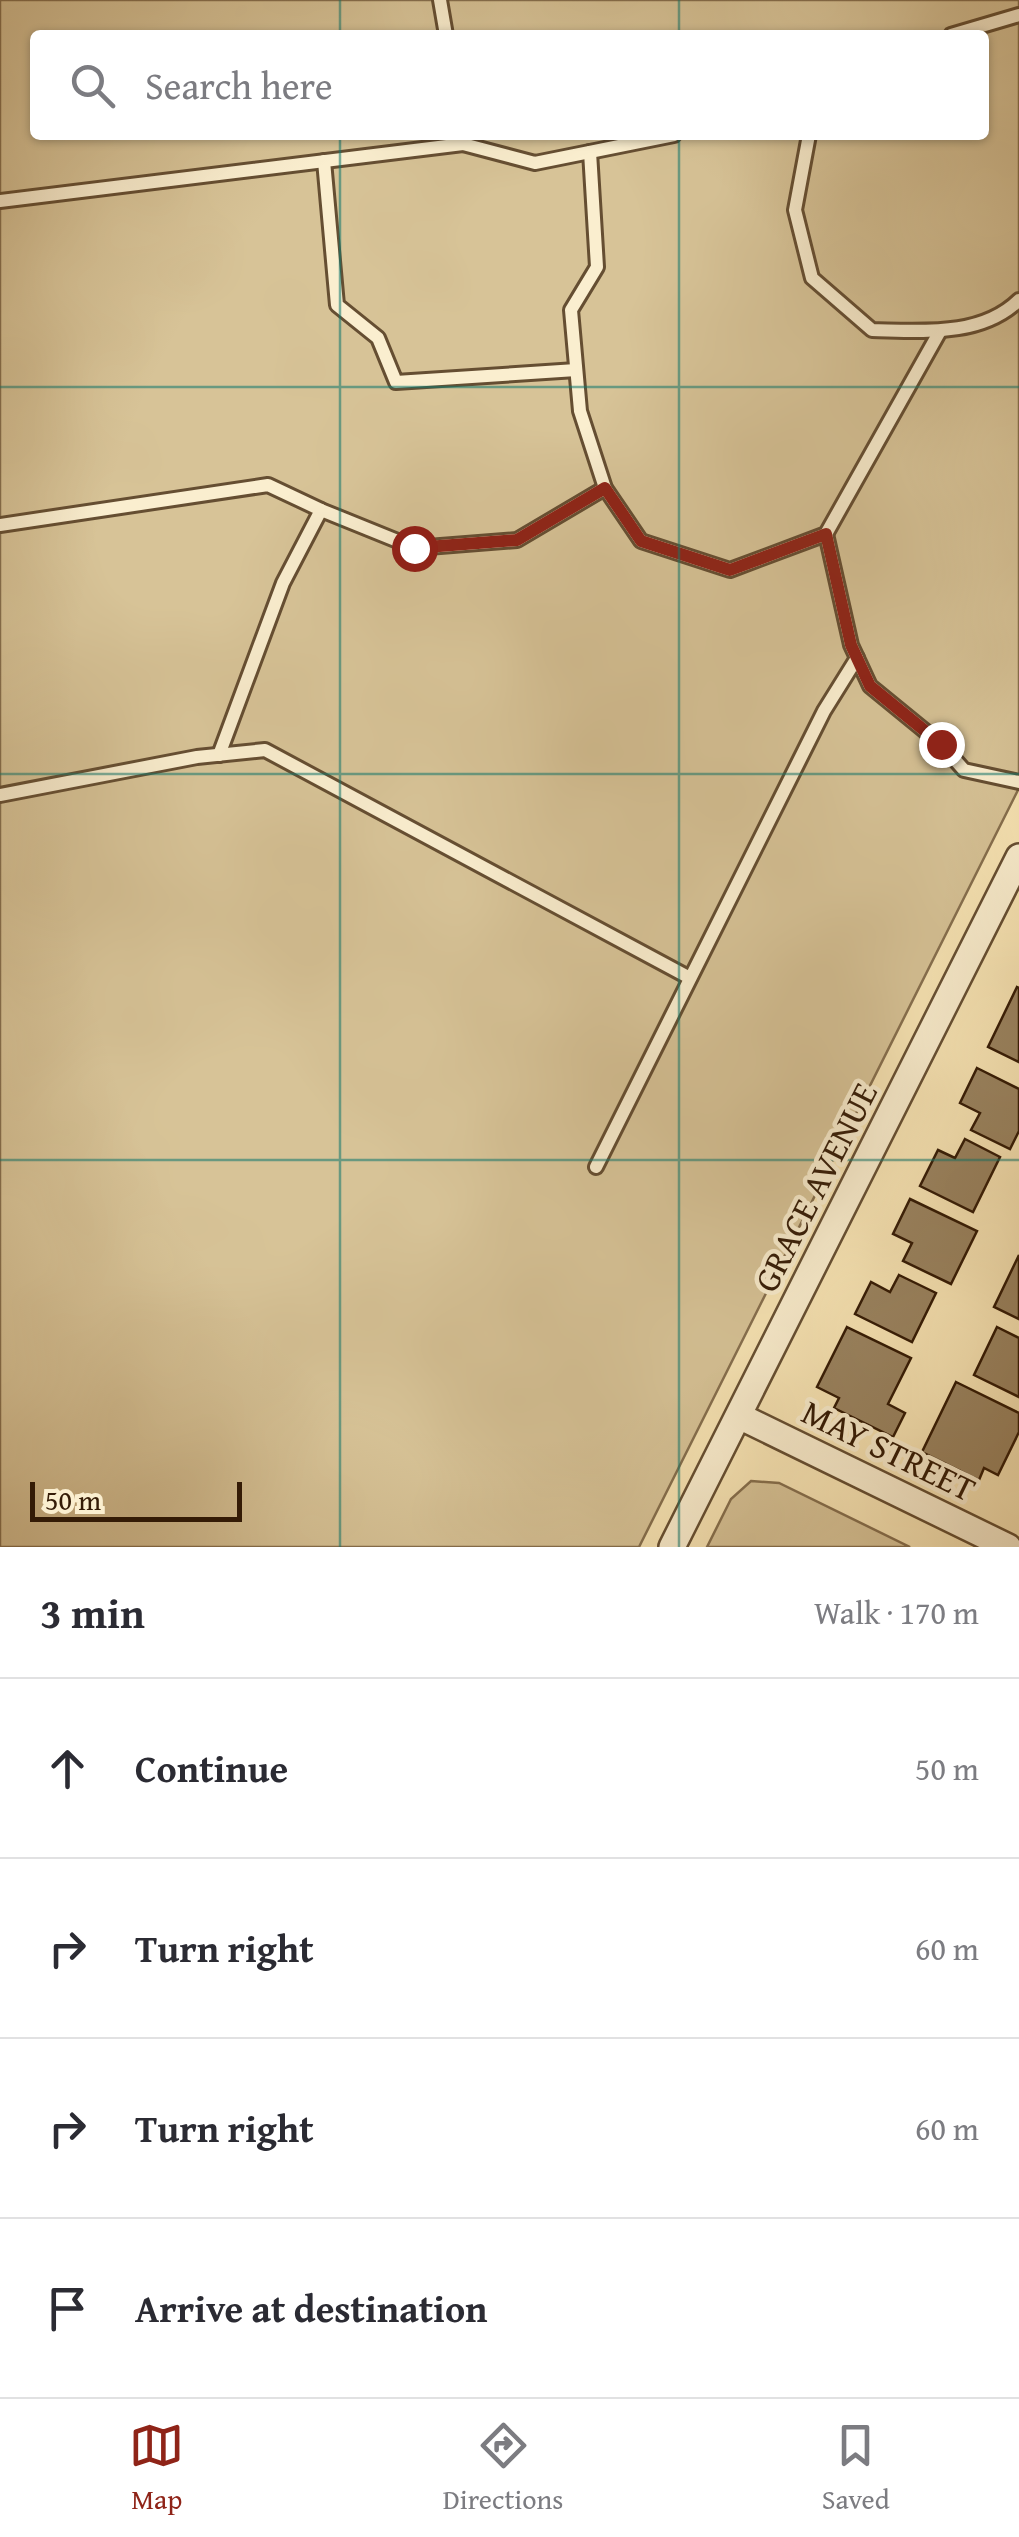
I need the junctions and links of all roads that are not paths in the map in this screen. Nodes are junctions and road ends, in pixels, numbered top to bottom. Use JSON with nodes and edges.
{"nodes":[{"id":1,"x":440,"y":0,"type":"edge"},
{"id":2,"x":1019,"y":15,"type":"edge"},
{"id":3,"x":445,"y":30,"type":"edge"},
{"id":4,"x":968,"y":30,"type":"edge"},
{"id":5,"x":462,"y":140,"type":"edge"},
{"id":6,"x":649,"y":140,"type":"edge"},
{"id":7,"x":809,"y":140,"type":"edge"},
{"id":8,"x":590,"y":152,"type":"junction"},
{"id":9,"x":324,"y":161,"type":"junction"},
{"id":10,"x":0,"y":201,"type":"edge"},
{"id":11,"x":1019,"y":300,"type":"edge"},
{"id":12,"x":940,"y":331,"type":"junction"},
{"id":13,"x":576,"y":370,"type":"junction"},
{"id":14,"x":605,"y":488,"type":"junction"},
{"id":15,"x":321,"y":510,"type":"junction"},
{"id":16,"x":0,"y":525,"type":"edge"},
{"id":17,"x":826,"y":534,"type":"junction"},
{"id":18,"x":858,"y":658,"type":"junction"},
{"id":19,"x":219,"y":754,"type":"junction"},
{"id":20,"x":1019,"y":782,"type":"edge"},
{"id":21,"x":0,"y":795,"type":"edge"},
{"id":22,"x":1019,"y":857,"type":"edge"},
{"id":23,"x":690,"y":978,"type":"junction"},
{"id":24,"x":596,"y":1167,"type":"dead end"},
{"id":25,"x":739,"y":1416,"type":"junction"},
{"id":26,"x":672,"y":1547,"type":"edge"},
{"id":27,"x":1008,"y":1547,"type":"edge"}],
"edges":[{"from":1,"to":3,"type":"lane"},
{"from":2,"to":4,"type":"lane"},
{"from":5,"to":8,"type":"lane"},
{"from":5,"to":9,"type":"lane"},
{"from":6,"to":8,"type":"lane"},
{"from":7,"to":12,"type":"lane"},
{"from":8,"to":13,"type":"lane"},
{"from":9,"to":10,"type":"lane"},
{"from":9,"to":13,"type":"lane"},
{"from":11,"to":12,"type":"lane"},
{"from":12,"to":17,"type":"lane"},
{"from":13,"to":14,"type":"lane"},
{"from":14,"to":15,"type":"lane"},
{"from":14,"to":17,"type":"lane"},
{"from":15,"to":16,"type":"lane"},
{"from":15,"to":19,"type":"lane"},
{"from":17,"to":18,"type":"lane"},
{"from":18,"to":20,"type":"lane"},
{"from":18,"to":23,"type":"lane"},
{"from":19,"to":21,"type":"lane"},
{"from":19,"to":23,"type":"lane"},
{"from":22,"to":25,"type":"street","name":"GRACE AVENUE"},
{"from":23,"to":24,"type":"lane"},
{"from":25,"to":26,"type":"street","name":"GRACE AVENUE"},
{"from":25,"to":27,"type":"street","name":"MAY STREET"}]}
